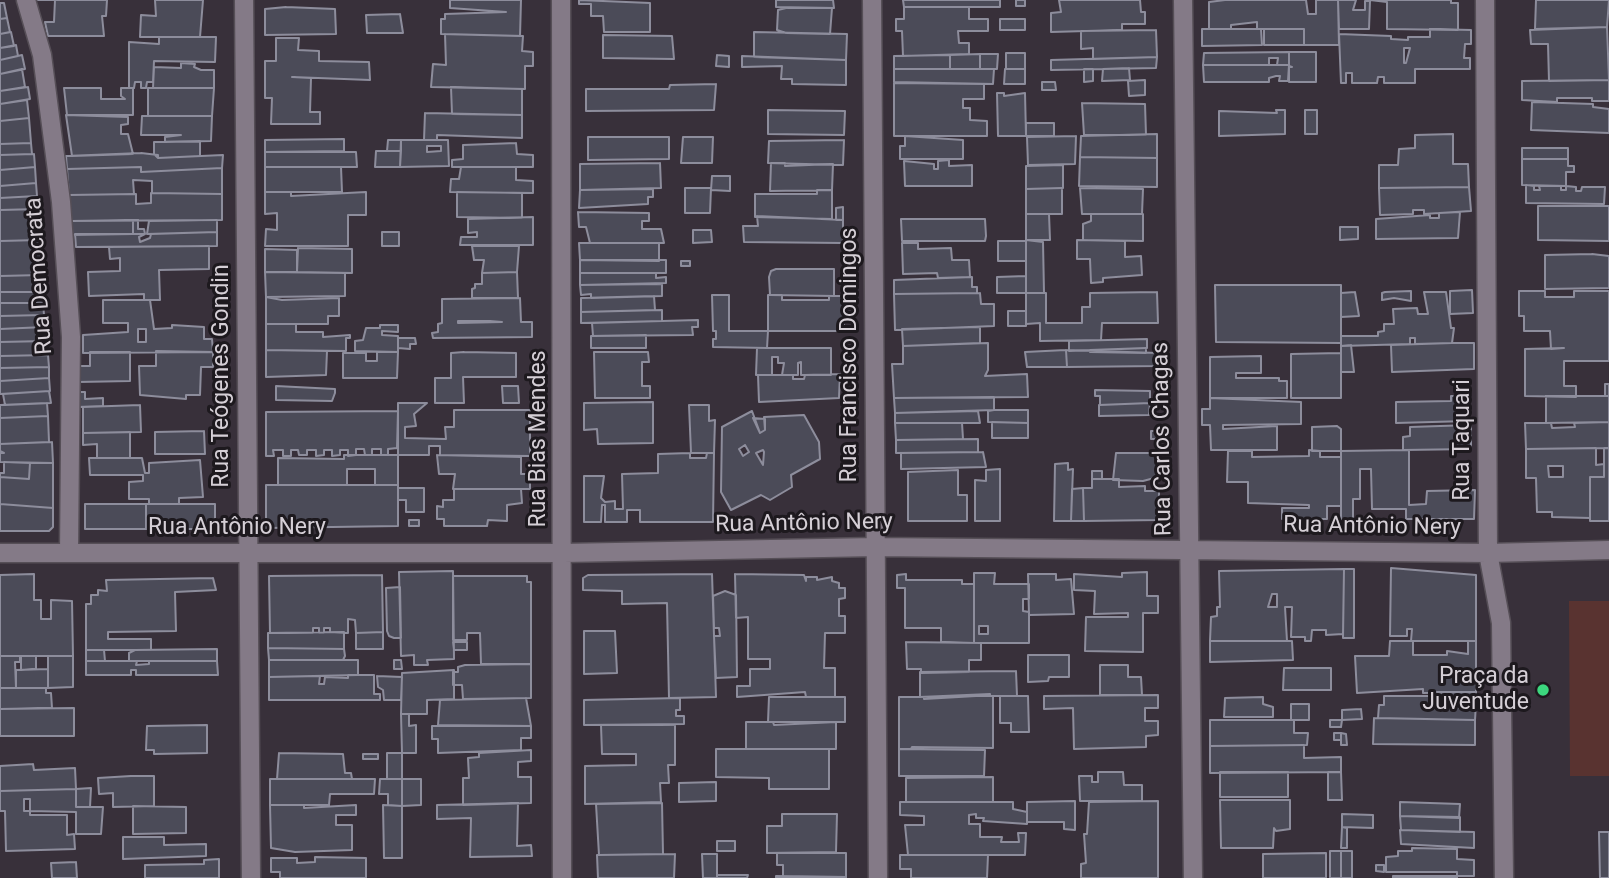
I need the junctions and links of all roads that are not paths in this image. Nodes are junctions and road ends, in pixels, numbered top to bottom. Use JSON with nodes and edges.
{"nodes":[{"id":1,"x":26,"y":0,"type":"edge"},
{"id":2,"x":244,"y":0,"type":"edge"},
{"id":3,"x":561,"y":0,"type":"edge"},
{"id":4,"x":872,"y":0,"type":"edge"},
{"id":5,"x":1183,"y":0,"type":"edge"},
{"id":6,"x":1485,"y":0,"type":"edge"},
{"id":7,"x":876,"y":547,"type":"junction"},
{"id":8,"x":1189,"y":548,"type":"junction"},
{"id":9,"x":1609,"y":550,"type":"edge"},
{"id":10,"x":69,"y":552,"type":"junction"},
{"id":11,"x":0,"y":553,"type":"edge"},
{"id":12,"x":564,"y":553,"type":"junction"},
{"id":13,"x":1488,"y":553,"type":"junction"},
{"id":14,"x":248,"y":555,"type":"junction"},
{"id":15,"x":251,"y":878,"type":"edge"},
{"id":16,"x":562,"y":878,"type":"edge"},
{"id":17,"x":878,"y":878,"type":"edge"},
{"id":18,"x":1193,"y":878,"type":"edge"},
{"id":19,"x":1504,"y":878,"type":"edge"}],
"edges":[{"from":1,"to":10,"type":"street","name":"Rua Democrata"},
{"from":2,"to":14,"type":"street","name":"Rua Teógenes Gondin"},
{"from":3,"to":12,"type":"street","name":"Rua Bias Mendes"},
{"from":4,"to":7,"type":"street","name":"Rua Francisco Domingos"},
{"from":5,"to":8,"type":"street","name":"Rua Carlos Chagas"},
{"from":6,"to":13,"type":"street","name":"Rua Taquari"},
{"from":7,"to":8,"type":"street","name":"Rua Antônio Nery"},
{"from":7,"to":12,"type":"street","name":"Rua Antônio Nery"},
{"from":7,"to":17,"type":"street","name":"Rua Francisco Domingos"},
{"from":8,"to":13,"type":"street","name":"Rua Antônio Nery"},
{"from":8,"to":18,"type":"street","name":"Rua Carlos Chagas"},
{"from":9,"to":13,"type":"street","name":"Rua Antônio Nery"},
{"from":10,"to":11,"type":"street","name":"Rua Antônio Nery"},
{"from":10,"to":14,"type":"street","name":"Rua Antônio Nery"},
{"from":12,"to":14,"type":"street","name":"Rua Antônio Nery"},
{"from":12,"to":16,"type":"street","name":"Rua Bias Mendes"},
{"from":13,"to":19,"type":"street","name":"Rua Taquari"},
{"from":14,"to":15,"type":"street","name":"Rua Teógenes Gondin"}]}
